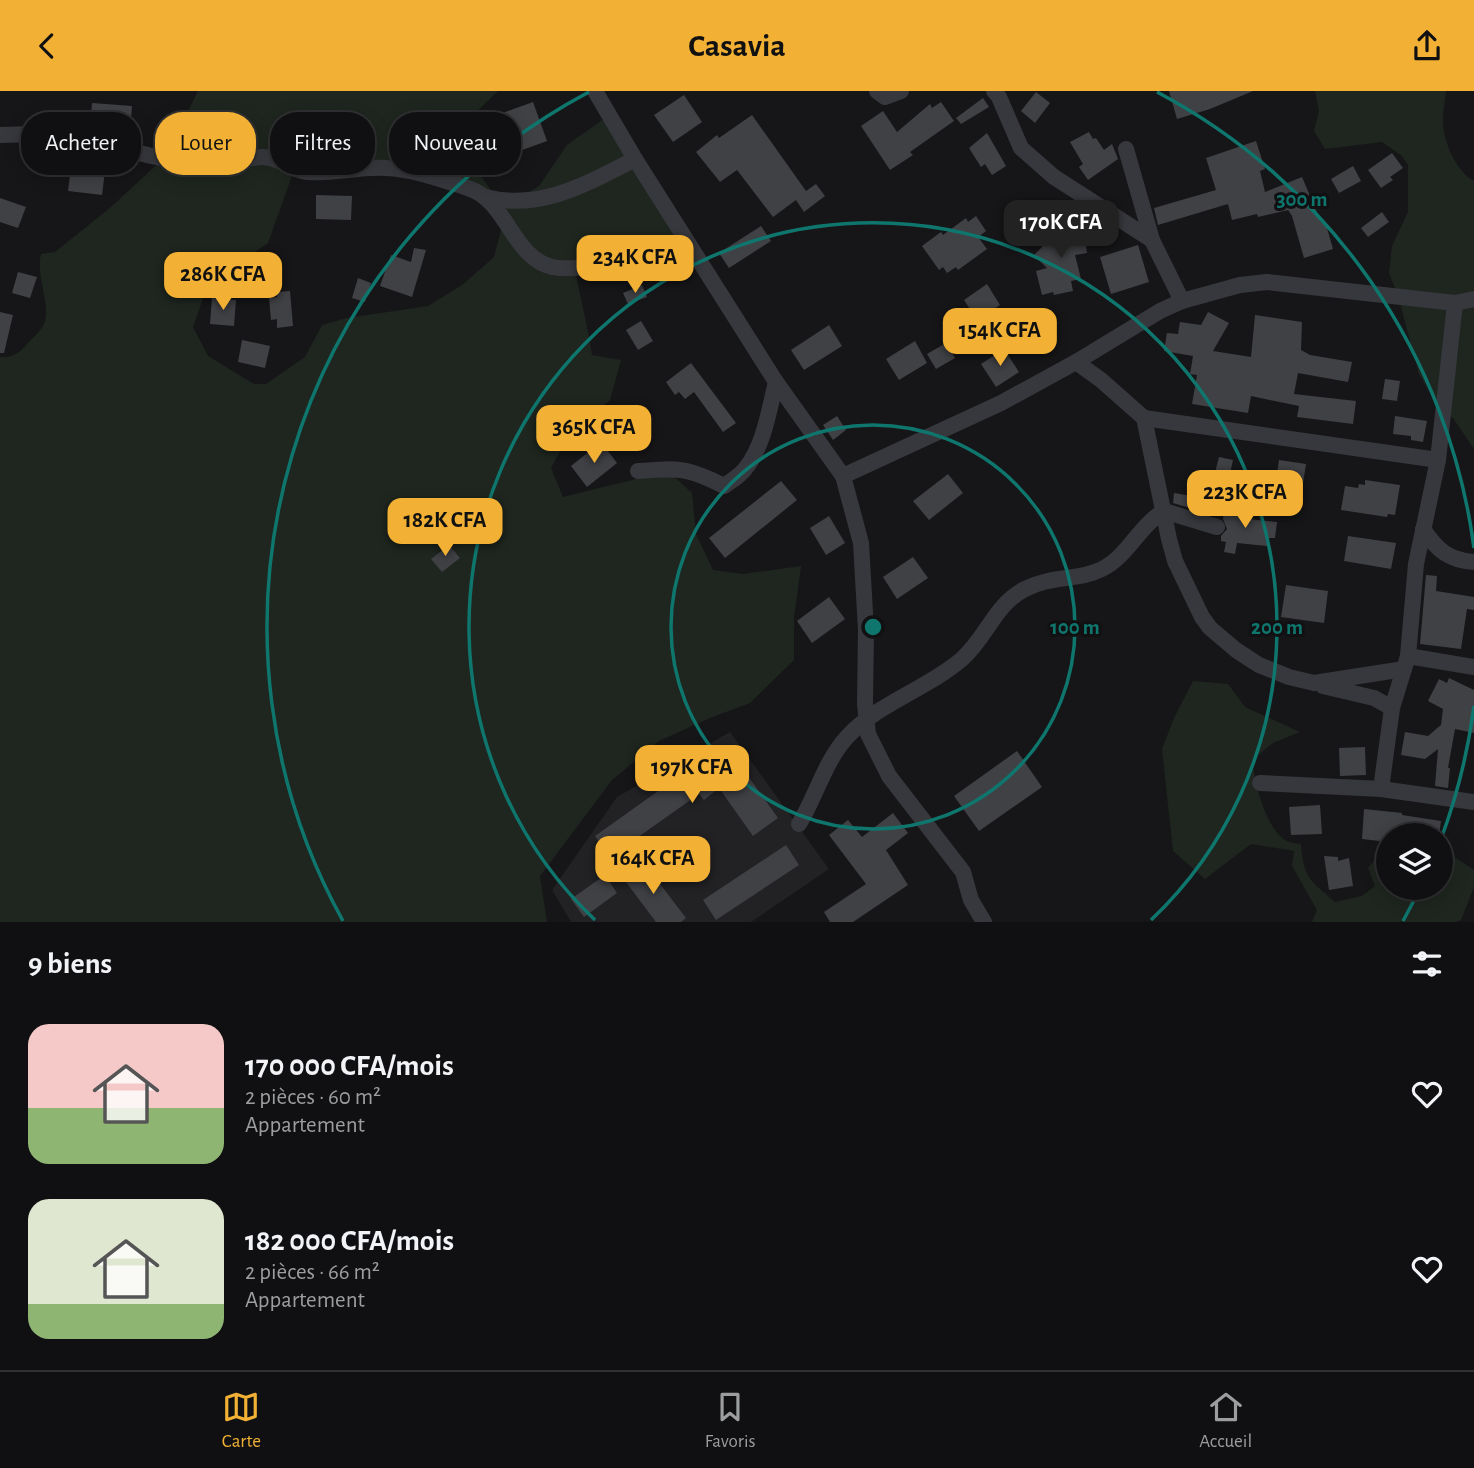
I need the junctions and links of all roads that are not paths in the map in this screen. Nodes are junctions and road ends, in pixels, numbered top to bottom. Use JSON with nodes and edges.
{"nodes":[{"id":1,"x":595,"y":91,"type":"edge"},
{"id":2,"x":877,"y":91,"type":"edge"},
{"id":3,"x":901,"y":91,"type":"edge"},
{"id":4,"x":994,"y":91,"type":"edge"},
{"id":5,"x":0,"y":135,"type":"edge"},
{"id":6,"x":1126,"y":149,"type":"dead end"},
{"id":7,"x":635,"y":159,"type":"junction"},
{"id":8,"x":485,"y":197,"type":"junction"},
{"id":9,"x":1152,"y":240,"type":"junction"},
{"id":10,"x":687,"y":242,"type":"junction"},
{"id":11,"x":1474,"y":299,"type":"edge"},
{"id":12,"x":1182,"y":301,"type":"junction"},
{"id":13,"x":1455,"y":303,"type":"junction"},
{"id":14,"x":1076,"y":362,"type":"junction"},
{"id":15,"x":776,"y":382,"type":"junction"},
{"id":16,"x":1144,"y":418,"type":"junction"},
{"id":17,"x":1438,"y":460,"type":"junction"},
{"id":18,"x":638,"y":471,"type":"dead end"},
{"id":19,"x":843,"y":476,"type":"junction"},
{"id":20,"x":1164,"y":512,"type":"junction"},
{"id":21,"x":1217,"y":527,"type":"dead end"},
{"id":22,"x":1423,"y":530,"type":"junction"},
{"id":23,"x":1474,"y":562,"type":"edge"},
{"id":24,"x":1406,"y":663,"type":"junction"},
{"id":25,"x":1474,"y":667,"type":"edge"},
{"id":26,"x":1314,"y":683,"type":"junction"},
{"id":27,"x":1392,"y":708,"type":"junction"},
{"id":28,"x":866,"y":719,"type":"junction"},
{"id":29,"x":1260,"y":783,"type":"dead end"},
{"id":30,"x":1381,"y":789,"type":"junction"},
{"id":31,"x":1474,"y":802,"type":"edge"},
{"id":32,"x":799,"y":824,"type":"dead end"},
{"id":33,"x":984,"y":922,"type":"edge"}],
"edges":[{"from":1,"to":7,"type":"street"},
{"from":2,"to":3,"type":"street"},
{"from":4,"to":9,"type":"street"},
{"from":5,"to":8,"type":"street"},
{"from":6,"to":9,"type":"street"},
{"from":7,"to":8,"type":"street"},
{"from":7,"to":10,"type":"street"},
{"from":8,"to":10,"type":"street"},
{"from":9,"to":12,"type":"street"},
{"from":10,"to":15,"type":"street"},
{"from":11,"to":13,"type":"street"},
{"from":12,"to":13,"type":"street"},
{"from":12,"to":14,"type":"street"},
{"from":13,"to":17,"type":"street"},
{"from":14,"to":16,"type":"street"},
{"from":14,"to":19,"type":"street"},
{"from":15,"to":18,"type":"street"},
{"from":15,"to":19,"type":"street"},
{"from":16,"to":17,"type":"street"},
{"from":16,"to":20,"type":"street"},
{"from":17,"to":22,"type":"street"},
{"from":19,"to":28,"type":"street"},
{"from":20,"to":21,"type":"street"},
{"from":20,"to":26,"type":"street"},
{"from":20,"to":28,"type":"street"},
{"from":22,"to":23,"type":"street"},
{"from":22,"to":24,"type":"street"},
{"from":24,"to":25,"type":"street"},
{"from":24,"to":26,"type":"street"},
{"from":24,"to":27,"type":"street"},
{"from":26,"to":27,"type":"street"},
{"from":27,"to":30,"type":"street"},
{"from":28,"to":32,"type":"street"},
{"from":28,"to":33,"type":"street"},
{"from":29,"to":30,"type":"street"},
{"from":30,"to":31,"type":"street"}]}
